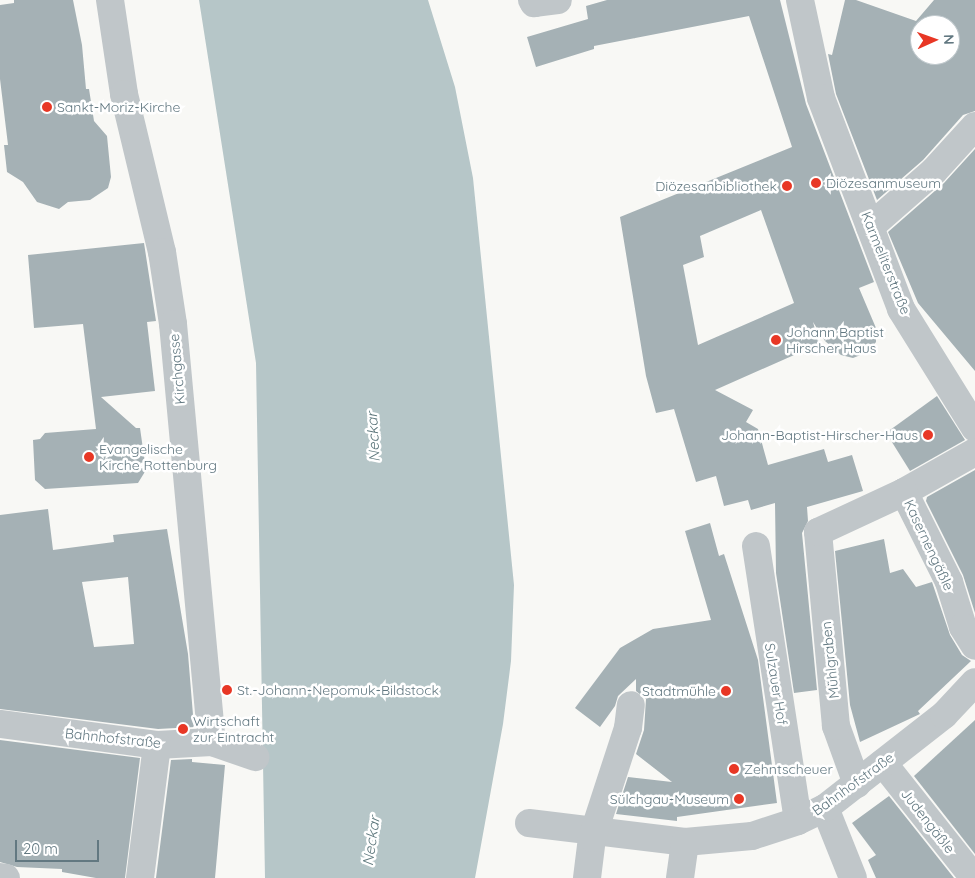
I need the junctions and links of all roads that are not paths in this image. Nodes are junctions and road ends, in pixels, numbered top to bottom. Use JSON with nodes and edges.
{"nodes":[{"id":1,"x":110,"y":0,"type":"edge"},
{"id":2,"x":803,"y":1,"type":"edge"},
{"id":3,"x":975,"y":126,"type":"edge"},
{"id":4,"x":870,"y":227,"type":"junction"},
{"id":5,"x":972,"y":412,"type":"edge"},
{"id":6,"x":975,"y":452,"type":"edge"},
{"id":7,"x":904,"y":492,"type":"junction"},
{"id":8,"x":756,"y":546,"type":"dead end"},
{"id":9,"x":975,"y":646,"type":"edge"},
{"id":10,"x":975,"y":682,"type":"edge"},
{"id":11,"x":631,"y":704,"type":"dead end"},
{"id":12,"x":0,"y":724,"type":"edge"},
{"id":13,"x":212,"y":742,"type":"junction"},
{"id":14,"x":158,"y":745,"type":"junction"},
{"id":15,"x":247,"y":754,"type":"dead end"},
{"id":16,"x":883,"y":763,"type":"junction"},
{"id":17,"x":857,"y":784,"type":"junction"},
{"id":18,"x":825,"y":808,"type":"junction"},
{"id":19,"x":798,"y":821,"type":"junction"},
{"id":20,"x":529,"y":823,"type":"dead end"},
{"id":21,"x":594,"y":833,"type":"junction"},
{"id":22,"x":685,"y":842,"type":"junction"},
{"id":23,"x":0,"y":877,"type":"edge"},
{"id":24,"x":6,"y":878,"type":"edge"},
{"id":25,"x":140,"y":878,"type":"edge"},
{"id":26,"x":588,"y":878,"type":"edge"},
{"id":27,"x":680,"y":878,"type":"edge"},
{"id":28,"x":852,"y":878,"type":"edge"},
{"id":29,"x":974,"y":878,"type":"edge"}],
"edges":[{"from":1,"to":13,"type":"street","name":"Kirchgasse"},
{"from":2,"to":4,"type":"street","name":"Karmeliterstraße"},
{"from":3,"to":4,"type":"street"},
{"from":4,"to":5,"type":"street","name":"Karmeliterstraße"},
{"from":6,"to":7,"type":"street","name":"Kasernengäßle"},
{"from":7,"to":9,"type":"street","name":"Kasernengäßle"},
{"from":7,"to":17,"type":"street","name":"Mühlgraben"},
{"from":8,"to":19,"type":"street","name":"Sulzauer Hof"},
{"from":10,"to":16,"type":"street","name":"Bahnhofstraße"},
{"from":11,"to":21,"type":"street"},
{"from":12,"to":14,"type":"street","name":"Bahnhofstraße"},
{"from":13,"to":14,"type":"street","name":"Bahnhofstraße"},
{"from":13,"to":15,"type":"street","name":"Bahnhofstraße"},
{"from":14,"to":25,"type":"street"},
{"from":16,"to":17,"type":"street","name":"Bahnhofstraße"},
{"from":16,"to":29,"type":"street","name":"Judengäßle"},
{"from":17,"to":18,"type":"street","name":"Bahnhofstraße"},
{"from":18,"to":19,"type":"street","name":"Bahnhofstraße"},
{"from":18,"to":28,"type":"street"},
{"from":19,"to":22,"type":"street","name":"Bahnhofstraße"},
{"from":20,"to":21,"type":"street","name":"Bahnhofstraße"},
{"from":21,"to":22,"type":"street","name":"Bahnhofstraße"},
{"from":21,"to":26,"type":"street"},
{"from":22,"to":27,"type":"street"},
{"from":23,"to":24,"type":"street"}]}
